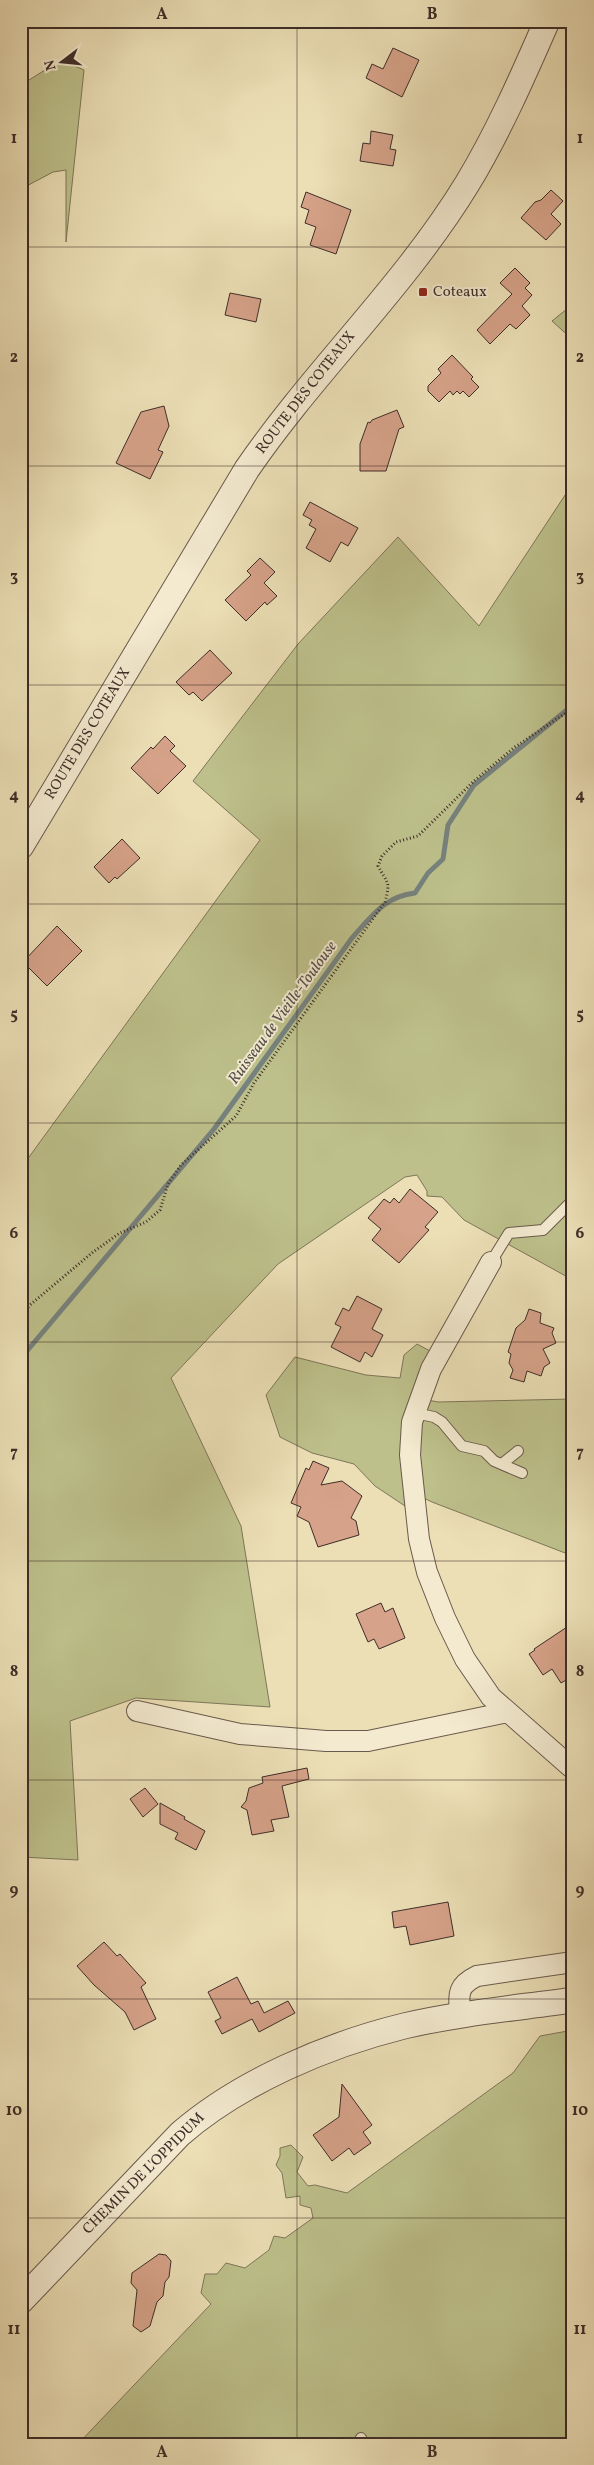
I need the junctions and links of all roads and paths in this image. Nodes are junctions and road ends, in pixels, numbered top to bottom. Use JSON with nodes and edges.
{"nodes":[{"id":1,"x":547,"y":21,"type":"edge"},
{"id":2,"x":573,"y":708,"type":"edge"},
{"id":3,"x":21,"y":846,"type":"edge"},
{"id":4,"x":573,"y":1200,"type":"edge"},
{"id":5,"x":491,"y":1262,"type":"joint"},
{"id":6,"x":21,"y":1315,"type":"edge"},
{"id":7,"x":415,"y":1413,"type":"junction"},
{"id":8,"x":518,"y":1451,"type":"dead end"},
{"id":9,"x":502,"y":1464,"type":"junction"},
{"id":10,"x":522,"y":1473,"type":"dead end"},
{"id":11,"x":137,"y":1711,"type":"dead end"},
{"id":12,"x":508,"y":1712,"type":"junction"},
{"id":13,"x":573,"y":1769,"type":"edge"},
{"id":14,"x":573,"y":1962,"type":"edge"},
{"id":15,"x":573,"y":2000,"type":"edge"},
{"id":16,"x":460,"y":2016,"type":"junction"},
{"id":17,"x":21,"y":2300,"type":"edge"}],
"edges":[{"from":1,"to":3,"type":"street","name":"ROUTE DES COTEAUX"},
{"from":2,"to":6,"type":"path"},
{"from":4,"to":5,"type":"lane"},
{"from":5,"to":7,"type":"street"},
{"from":7,"to":9,"type":"lane"},
{"from":7,"to":12,"type":"street"},
{"from":8,"to":9,"type":"lane"},
{"from":9,"to":10,"type":"lane"},
{"from":11,"to":12,"type":"street"},
{"from":12,"to":13,"type":"street"},
{"from":14,"to":16,"type":"street"},
{"from":15,"to":16,"type":"street","name":"CHEMIN DE L'OPPIDUM"},
{"from":16,"to":17,"type":"street","name":"CHEMIN DE L'OPPIDUM"}]}
